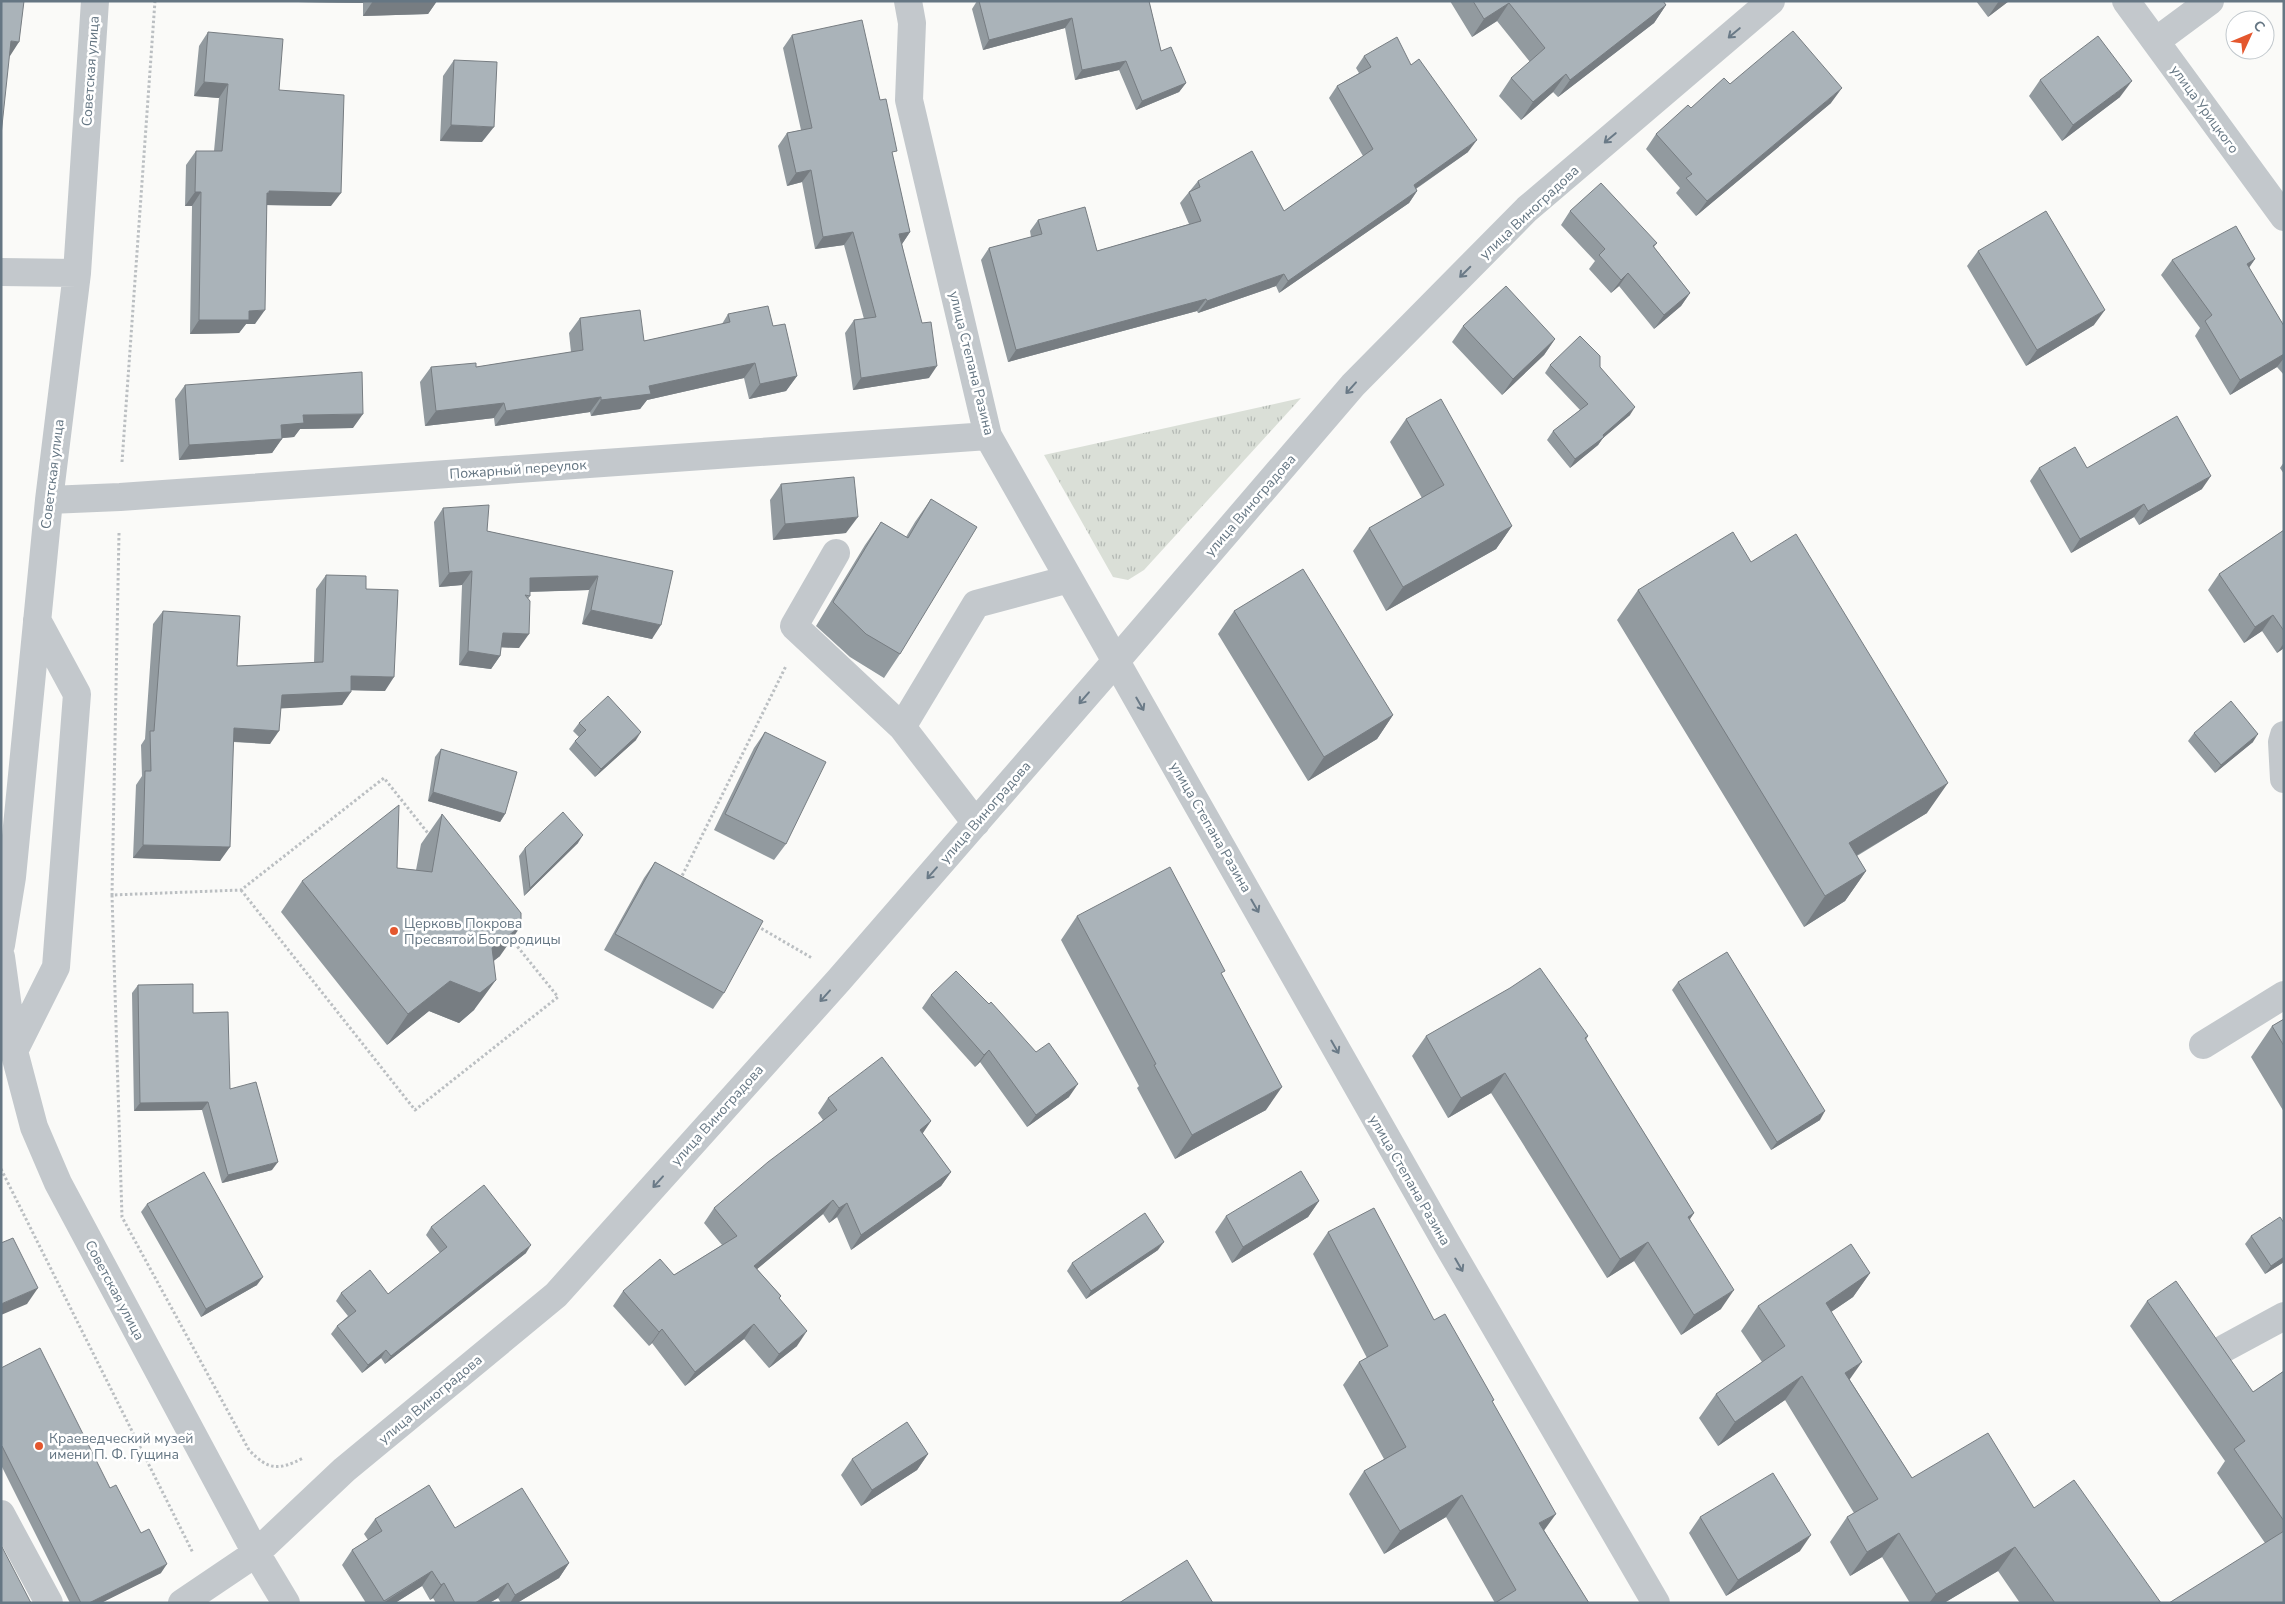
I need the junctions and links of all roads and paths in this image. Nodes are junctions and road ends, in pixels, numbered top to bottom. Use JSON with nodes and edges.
{"nodes":[{"id":1,"x":95,"y":1,"type":"edge"},
{"id":2,"x":908,"y":1,"type":"edge"},
{"id":3,"x":1771,"y":1,"type":"edge"},
{"id":4,"x":2126,"y":1,"type":"edge"},
{"id":5,"x":2210,"y":1,"type":"edge"},
{"id":6,"x":2156,"y":41,"type":"junction"},
{"id":7,"x":2284,"y":217,"type":"edge"},
{"id":8,"x":1,"y":272,"type":"edge"},
{"id":9,"x":77,"y":273,"type":"junction"},
{"id":10,"x":988,"y":436,"type":"junction"},
{"id":11,"x":49,"y":500,"type":"junction"},
{"id":12,"x":836,"y":552,"type":"dead end"},
{"id":13,"x":1069,"y":579,"type":"junction"},
{"id":14,"x":37,"y":620,"type":"junction"},
{"id":15,"x":1116,"y":661,"type":"junction"},
{"id":16,"x":789,"y":662,"type":"dead end"},
{"id":17,"x":902,"y":726,"type":"junction"},
{"id":18,"x":2284,"y":735,"type":"edge"},
{"id":19,"x":2284,"y":779,"type":"edge"},
{"id":20,"x":976,"y":823,"type":"junction"},
{"id":21,"x":433,"y":840,"type":"dead end"},
{"id":22,"x":678,"y":884,"type":"edge"},
{"id":23,"x":112,"y":895,"type":"dead end"},
{"id":24,"x":749,"y":922,"type":"edge"},
{"id":25,"x":508,"y":934,"type":"edge"},
{"id":26,"x":1,"y":945,"type":"edge"},
{"id":27,"x":1,"y":957,"type":"edge"},
{"id":28,"x":818,"y":962,"type":"dead end"},
{"id":29,"x":2284,"y":995,"type":"edge"},
{"id":30,"x":2203,"y":1045,"type":"dead end"},
{"id":31,"x":14,"y":1051,"type":"junction"},
{"id":32,"x":1,"y":1168,"type":"edge"},
{"id":33,"x":2284,"y":1316,"type":"edge"},
{"id":34,"x":2225,"y":1348,"type":"edge"},
{"id":35,"x":310,"y":1452,"type":"dead end"},
{"id":36,"x":1,"y":1514,"type":"edge"},
{"id":37,"x":256,"y":1553,"type":"junction"},
{"id":38,"x":209,"y":1585,"type":"junction"},
{"id":39,"x":49,"y":1603,"type":"edge"},
{"id":40,"x":182,"y":1603,"type":"edge"},
{"id":41,"x":286,"y":1603,"type":"edge"},
{"id":42,"x":1656,"y":1603,"type":"edge"}],
"edges":[{"from":1,"to":9,"type":"street","name":"Советская улица"},
{"from":2,"to":10,"type":"street","name":"улица Степана Разина"},
{"from":3,"to":15,"type":"street","name":"улица Виноградова","one_way":true},
{"from":4,"to":6,"type":"street","name":"улица Урицкого"},
{"from":5,"to":6,"type":"street"},
{"from":6,"to":7,"type":"street","name":"улица Урицкого"},
{"from":8,"to":9,"type":"street"},
{"from":9,"to":11,"type":"street","name":"Советская улица"},
{"from":10,"to":11,"type":"street","name":"Пожарный переулок"},
{"from":10,"to":13,"type":"street","name":"улица Степана Разина"},
{"from":11,"to":14,"type":"street","name":"Советская улица"},
{"from":12,"to":17,"type":"street"},
{"from":13,"to":15,"type":"street","name":"улица Степана Разина"},
{"from":13,"to":17,"type":"street"},
{"from":14,"to":26,"type":"street","name":"Советская улица"},
{"from":14,"to":31,"type":"street"},
{"from":15,"to":20,"type":"street","name":"улица Виноградова","one_way":true},
{"from":15,"to":42,"type":"street","name":"улица Степана Разина","one_way":true},
{"from":16,"to":22,"type":"path"},
{"from":17,"to":20,"type":"street"},
{"from":18,"to":19,"type":"street"},
{"from":20,"to":37,"type":"street","name":"улица Виноградова","one_way":true},
{"from":21,"to":25,"type":"path"},
{"from":23,"to":35,"type":"path"},
{"from":24,"to":28,"type":"path"},
{"from":27,"to":31,"type":"street","name":"Советская улица"},
{"from":29,"to":30,"type":"street"},
{"from":31,"to":37,"type":"street","name":"Советская улица"},
{"from":32,"to":38,"type":"path"},
{"from":33,"to":34,"type":"street"},
{"from":36,"to":39,"type":"street"},
{"from":37,"to":38,"type":"street","name":"улица Виноградова"},
{"from":37,"to":41,"type":"street","name":"Советская улица"},
{"from":38,"to":40,"type":"street","name":"улица Виноградова"}]}
